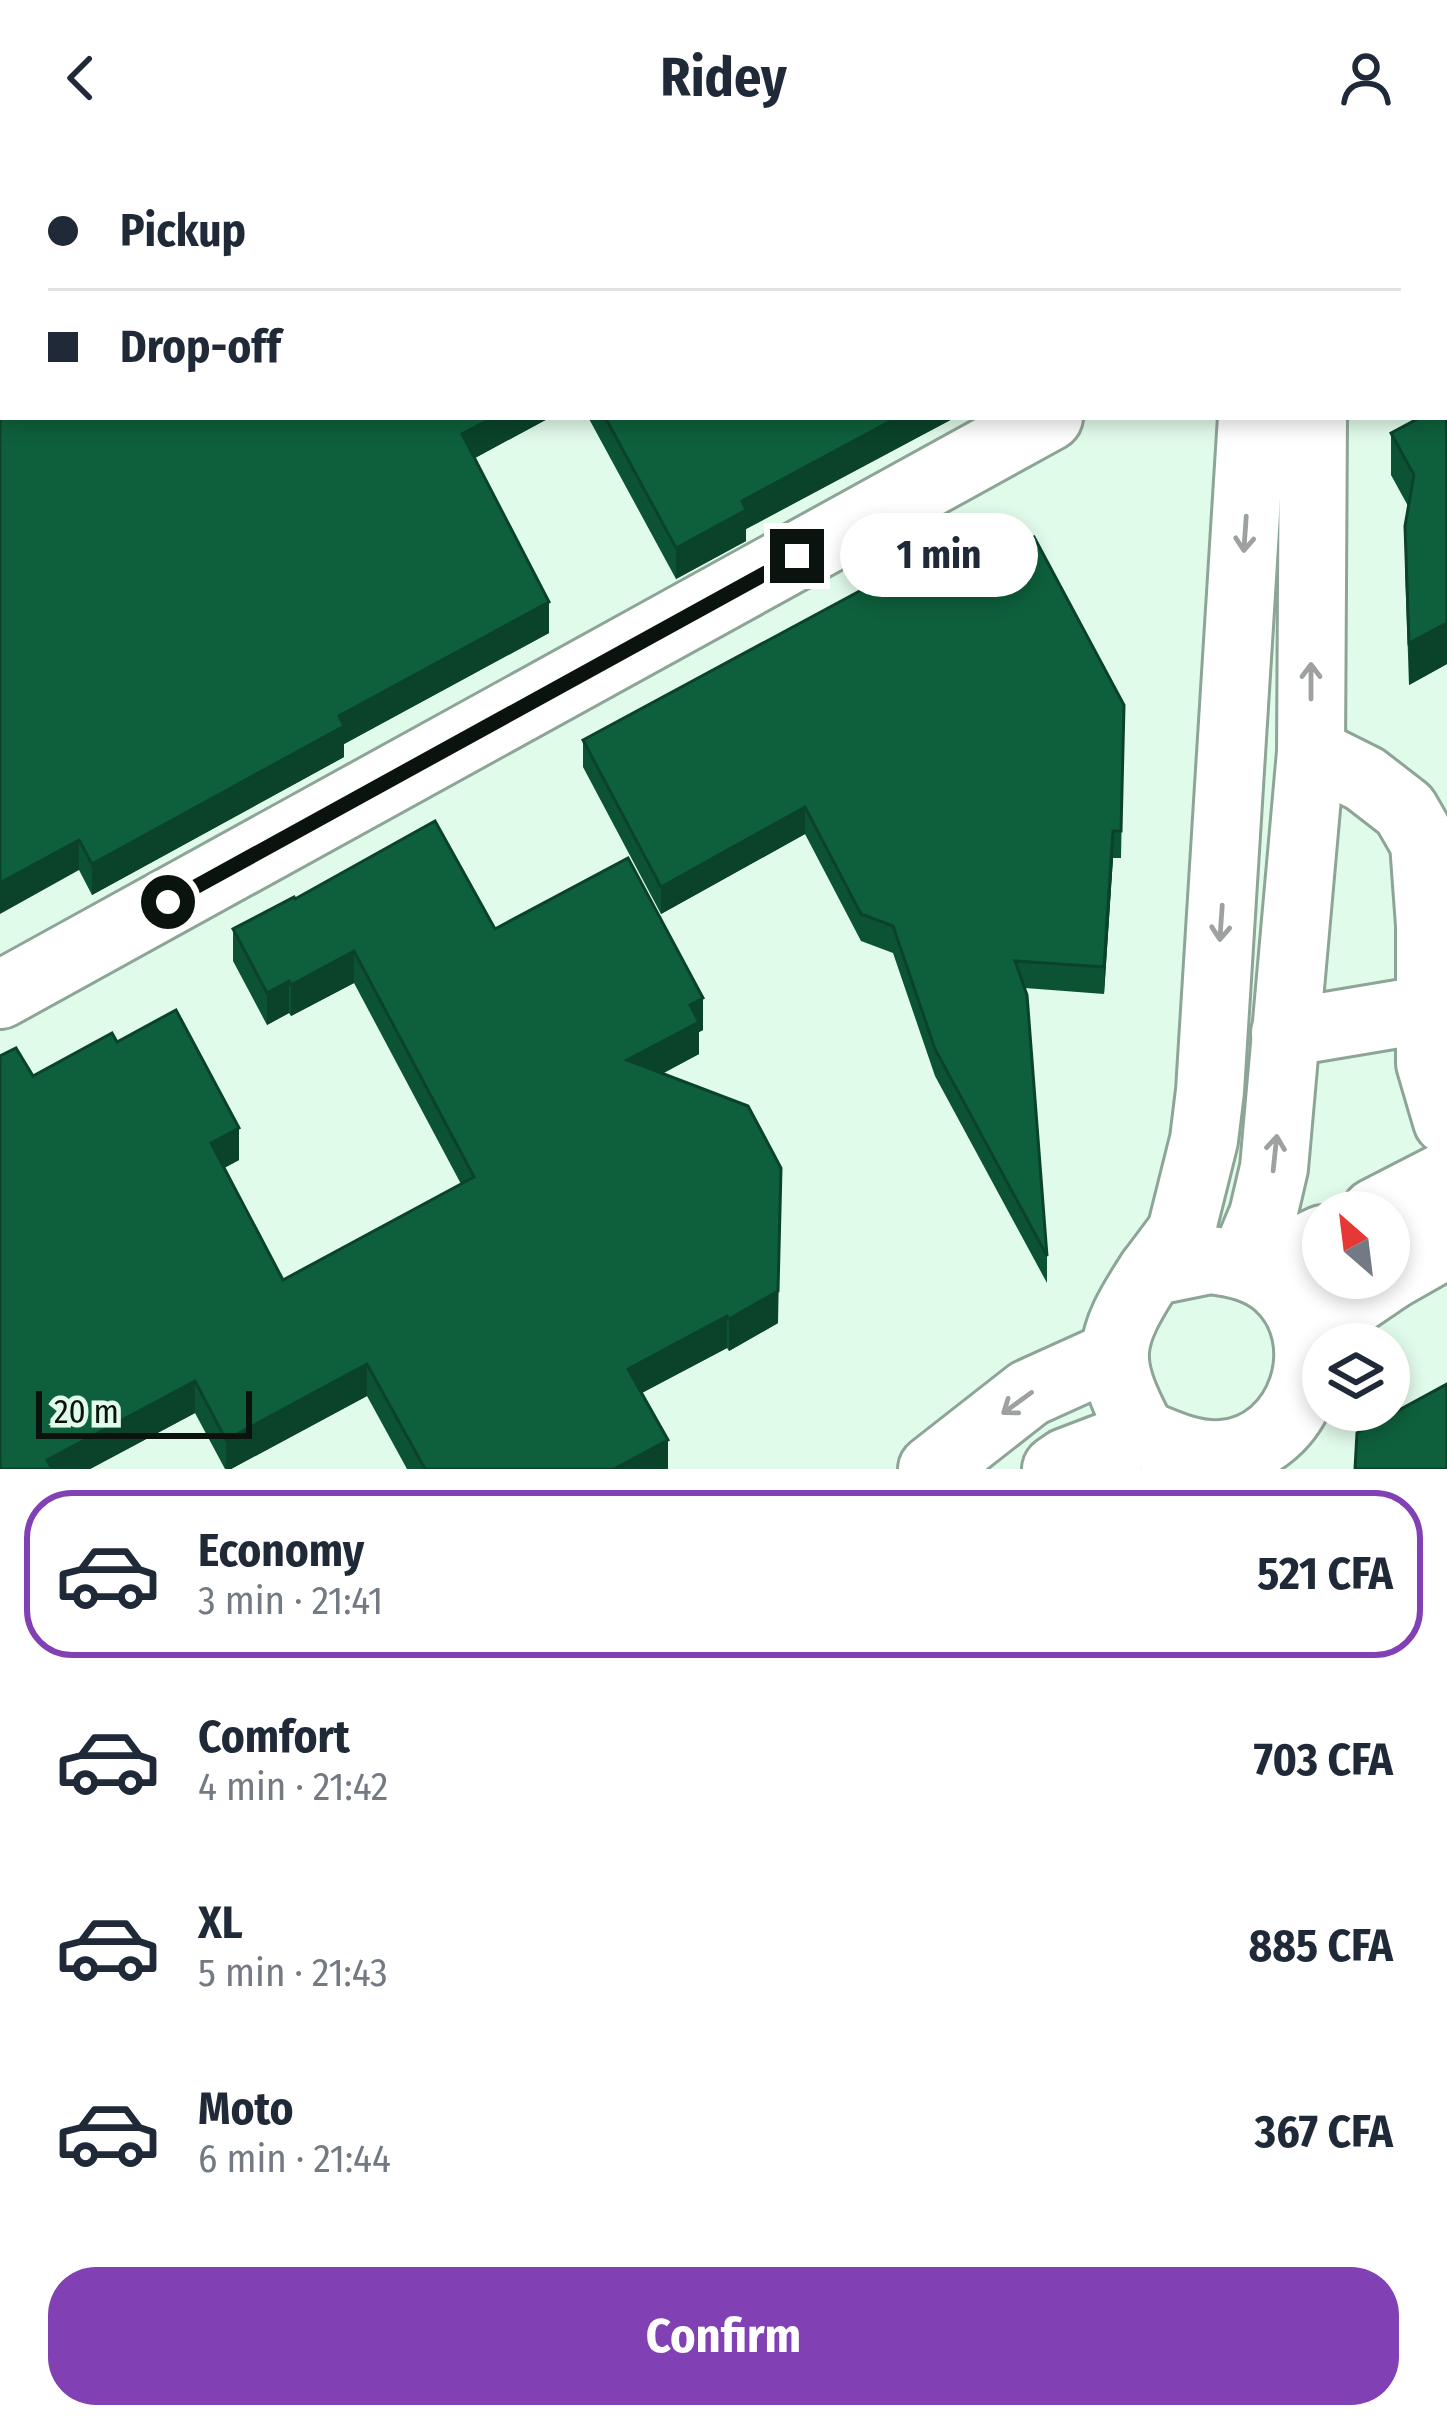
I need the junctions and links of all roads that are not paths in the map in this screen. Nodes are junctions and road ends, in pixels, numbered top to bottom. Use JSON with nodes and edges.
{"nodes":[{"id":1,"x":1044,"y":420,"type":"edge"},
{"id":2,"x":1252,"y":420,"type":"edge"},
{"id":3,"x":1313,"y":420,"type":"edge"},
{"id":4,"x":1311,"y":752,"type":"junction"},
{"id":5,"x":0,"y":995,"type":"edge"},
{"id":6,"x":1428,"y":1009,"type":"junction"},
{"id":7,"x":1286,"y":1034,"type":"junction"},
{"id":8,"x":1447,"y":1121,"type":"edge"},
{"id":9,"x":1447,"y":1174,"type":"edge"},
{"id":10,"x":1410,"y":1194,"type":"edge"},
{"id":11,"x":1447,"y":1244,"type":"edge"},
{"id":12,"x":1302,"y":1247,"type":"edge"},
{"id":13,"x":1410,"y":1266,"type":"edge"},
{"id":14,"x":1249,"y":1268,"type":"junction"},
{"id":15,"x":1151,"y":1272,"type":"junction"},
{"id":16,"x":1358,"y":1299,"type":"edge"},
{"id":17,"x":1302,"y":1323,"type":"edge"},
{"id":18,"x":1323,"y":1323,"type":"edge"},
{"id":19,"x":1114,"y":1355,"type":"junction"},
{"id":20,"x":1302,"y":1393,"type":"edge"},
{"id":21,"x":1160,"y":1449,"type":"edge"},
{"id":22,"x":1274,"y":1449,"type":"edge"},
{"id":23,"x":932,"y":1469,"type":"edge"},
{"id":24,"x":1056,"y":1469,"type":"edge"}],
"edges":[{"from":1,"to":5,"type":"street"},
{"from":2,"to":15,"type":"street","one_way":true},
{"from":4,"to":3,"type":"street","one_way":true},
{"from":4,"to":6,"type":"street"},
{"from":4,"to":7,"type":"street"},
{"from":6,"to":7,"type":"street"},
{"from":6,"to":8,"type":"street"},
{"from":14,"to":7,"type":"street","one_way":true},
{"from":9,"to":10,"type":"street"},
{"from":11,"to":13,"type":"street"},
{"from":12,"to":14,"type":"street"},
{"from":14,"to":15,"type":"street"},
{"from":14,"to":17,"type":"street"},
{"from":15,"to":19,"type":"street"},
{"from":16,"to":18,"type":"street"},
{"from":19,"to":21,"type":"street"},
{"from":19,"to":23,"type":"street","one_way":true},
{"from":20,"to":22,"type":"street"},
{"from":21,"to":22,"type":"street"},
{"from":21,"to":24,"type":"street"}]}
